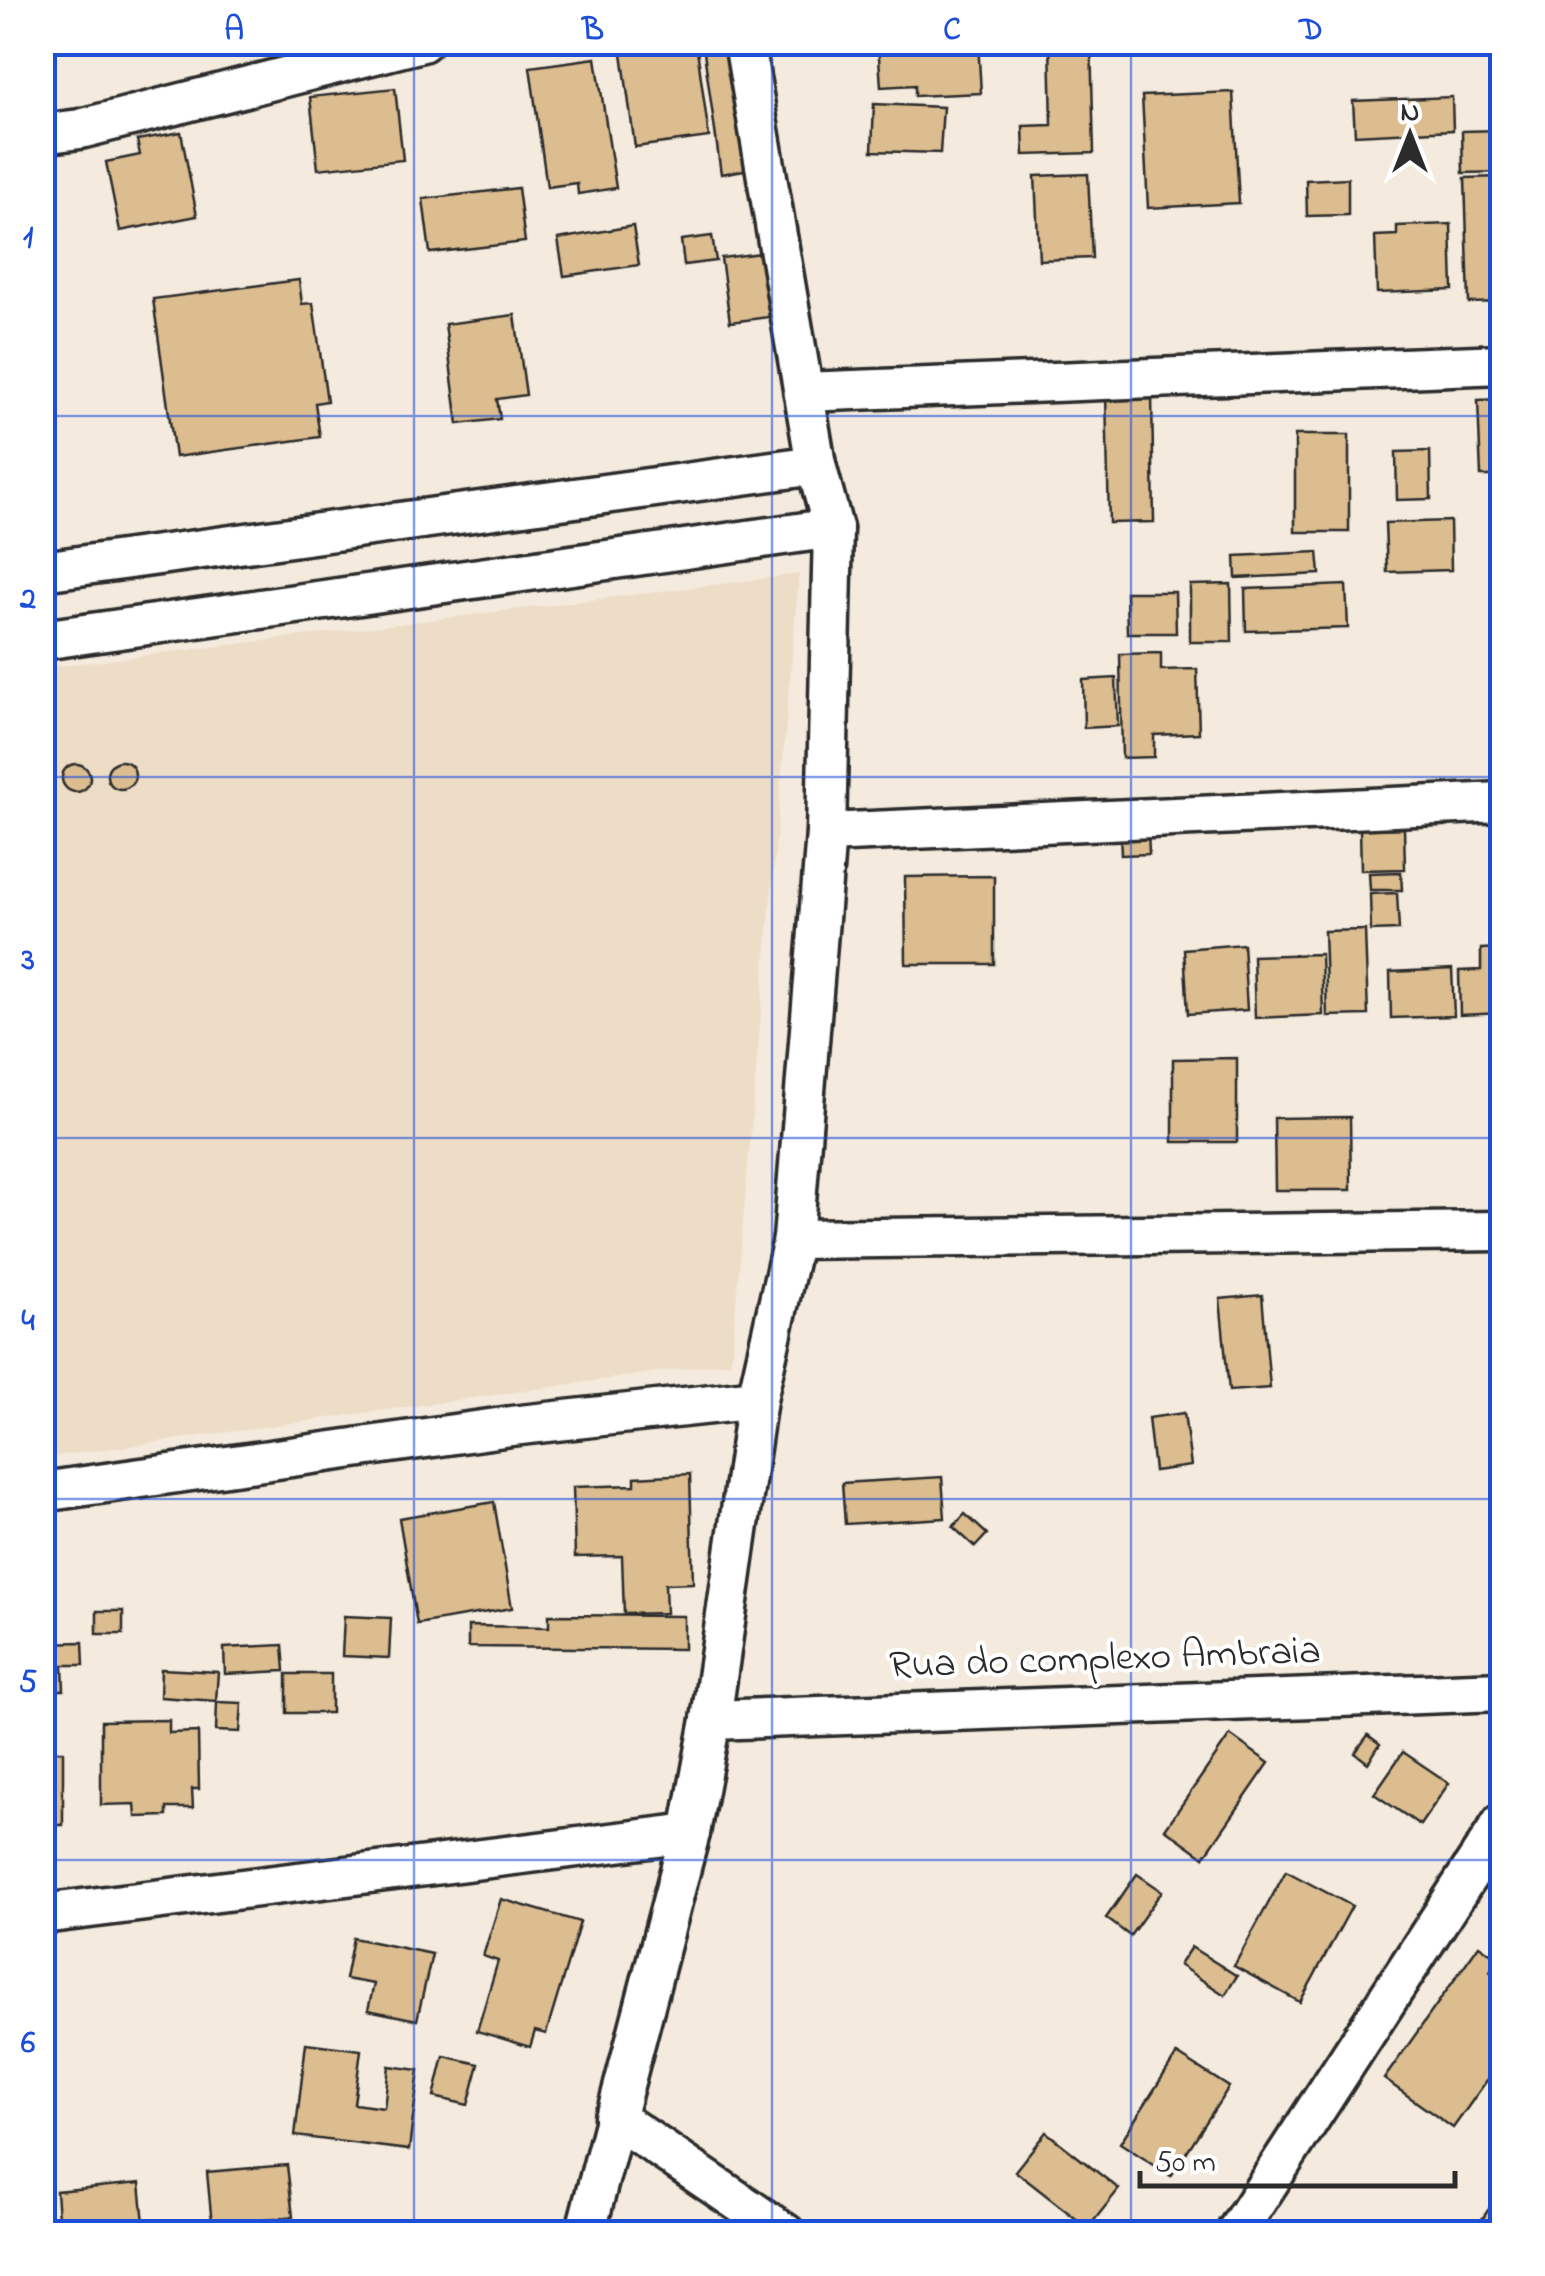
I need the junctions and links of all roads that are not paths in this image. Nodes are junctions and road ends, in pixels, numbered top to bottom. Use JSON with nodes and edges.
{"nodes":[{"id":1,"x":422,"y":42,"type":"edge"},
{"id":2,"x":744,"y":42,"type":"edge"},
{"id":3,"x":42,"y":134,"type":"edge"},
{"id":4,"x":1502,"y":364,"type":"edge"},
{"id":5,"x":804,"y":392,"type":"junction"},
{"id":6,"x":816,"y":465,"type":"junction"},
{"id":7,"x":833,"y":528,"type":"junction"},
{"id":8,"x":42,"y":572,"type":"edge"},
{"id":9,"x":42,"y":640,"type":"edge"},
{"id":10,"x":1502,"y":802,"type":"edge"},
{"id":11,"x":826,"y":833,"type":"junction"},
{"id":12,"x":1502,"y":1231,"type":"edge"},
{"id":13,"x":793,"y":1239,"type":"junction"},
{"id":14,"x":757,"y":1399,"type":"junction"},
{"id":15,"x":42,"y":1492,"type":"edge"},
{"id":16,"x":1502,"y":1691,"type":"edge"},
{"id":17,"x":711,"y":1720,"type":"junction"},
{"id":18,"x":1502,"y":1823,"type":"edge"},
{"id":19,"x":690,"y":1834,"type":"junction"},
{"id":20,"x":42,"y":1914,"type":"edge"},
{"id":21,"x":614,"y":2117,"type":"junction"},
{"id":22,"x":585,"y":2234,"type":"edge"},
{"id":23,"x":786,"y":2234,"type":"edge"},
{"id":24,"x":1235,"y":2234,"type":"edge"}],
"edges":[{"from":1,"to":3,"type":"street"},
{"from":2,"to":5,"type":"street"},
{"from":4,"to":5,"type":"street"},
{"from":5,"to":6,"type":"street"},
{"from":6,"to":7,"type":"street"},
{"from":6,"to":8,"type":"street"},
{"from":7,"to":9,"type":"street"},
{"from":7,"to":11,"type":"street"},
{"from":10,"to":11,"type":"street"},
{"from":11,"to":13,"type":"street"},
{"from":12,"to":13,"type":"street"},
{"from":13,"to":14,"type":"street"},
{"from":14,"to":15,"type":"street"},
{"from":14,"to":17,"type":"street"},
{"from":16,"to":17,"type":"street","name":"Rua do complexo Ambraia"},
{"from":17,"to":19,"type":"street"},
{"from":18,"to":24,"type":"street"},
{"from":19,"to":20,"type":"street"},
{"from":19,"to":21,"type":"street"},
{"from":21,"to":22,"type":"street"},
{"from":21,"to":23,"type":"street"}]}
